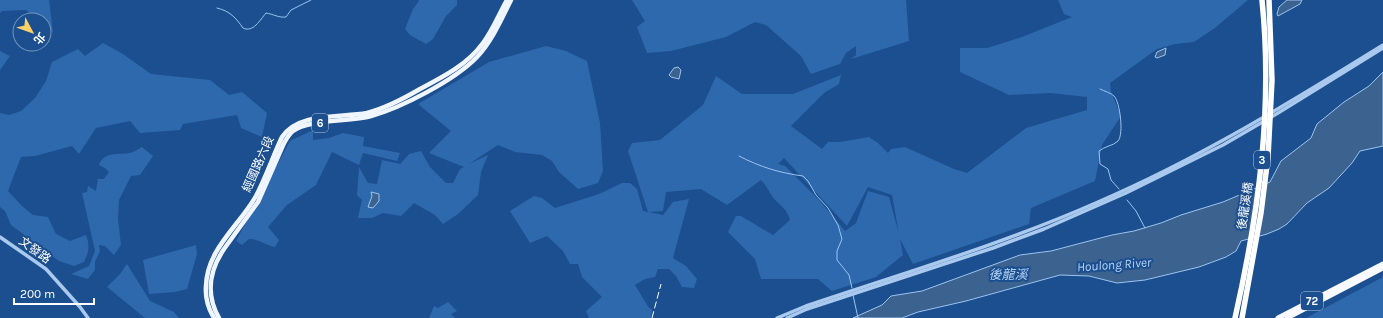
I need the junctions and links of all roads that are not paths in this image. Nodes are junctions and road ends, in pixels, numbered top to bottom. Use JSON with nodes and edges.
{"nodes":[{"id":1,"x":507,"y":0,"type":"edge"},
{"id":2,"x":511,"y":0,"type":"edge"},
{"id":3,"x":1262,"y":0,"type":"edge"},
{"id":4,"x":1270,"y":0,"type":"edge"},
{"id":5,"x":1383,"y":45,"type":"edge"},
{"id":6,"x":1383,"y":48,"type":"edge"},
{"id":7,"x":371,"y":114,"type":"junction"},
{"id":8,"x":247,"y":215,"type":"junction"},
{"id":9,"x":0,"y":237,"type":"edge"},
{"id":10,"x":1383,"y":264,"type":"edge"},
{"id":11,"x":1383,"y":268,"type":"edge"},
{"id":12,"x":88,"y":318,"type":"edge"},
{"id":13,"x":214,"y":318,"type":"edge"},
{"id":14,"x":219,"y":318,"type":"edge"},
{"id":15,"x":777,"y":318,"type":"edge"},
{"id":16,"x":787,"y":318,"type":"edge"},
{"id":17,"x":1235,"y":318,"type":"edge"},
{"id":18,"x":1242,"y":318,"type":"edge"},
{"id":19,"x":1278,"y":318,"type":"edge"},
{"id":20,"x":1287,"y":318,"type":"edge"}],
"edges":[{"from":1,"to":7,"type":"main road","name":"經國路六段","number":"6"},
{"from":2,"to":7,"type":"main road","name":"經國路六段","number":"6"},
{"from":3,"to":17,"type":"highway","name":"後龍溪橋","number":"3","bridge":true},
{"from":4,"to":18,"type":"highway","name":"後龍溪橋","number":"3","bridge":true},
{"from":5,"to":15,"type":"street"},
{"from":6,"to":16,"type":"street"},
{"from":7,"to":8,"type":"main road","name":"經國路六段","number":"6"},
{"from":8,"to":13,"type":"main road","name":"經國路六段","number":"6"},
{"from":8,"to":14,"type":"main road","name":"經國路六段","number":"6"},
{"from":9,"to":12,"type":"street","name":"文發路"},
{"from":10,"to":19,"type":"highway","number":"72"},
{"from":11,"to":20,"type":"highway","number":"72"}]}
